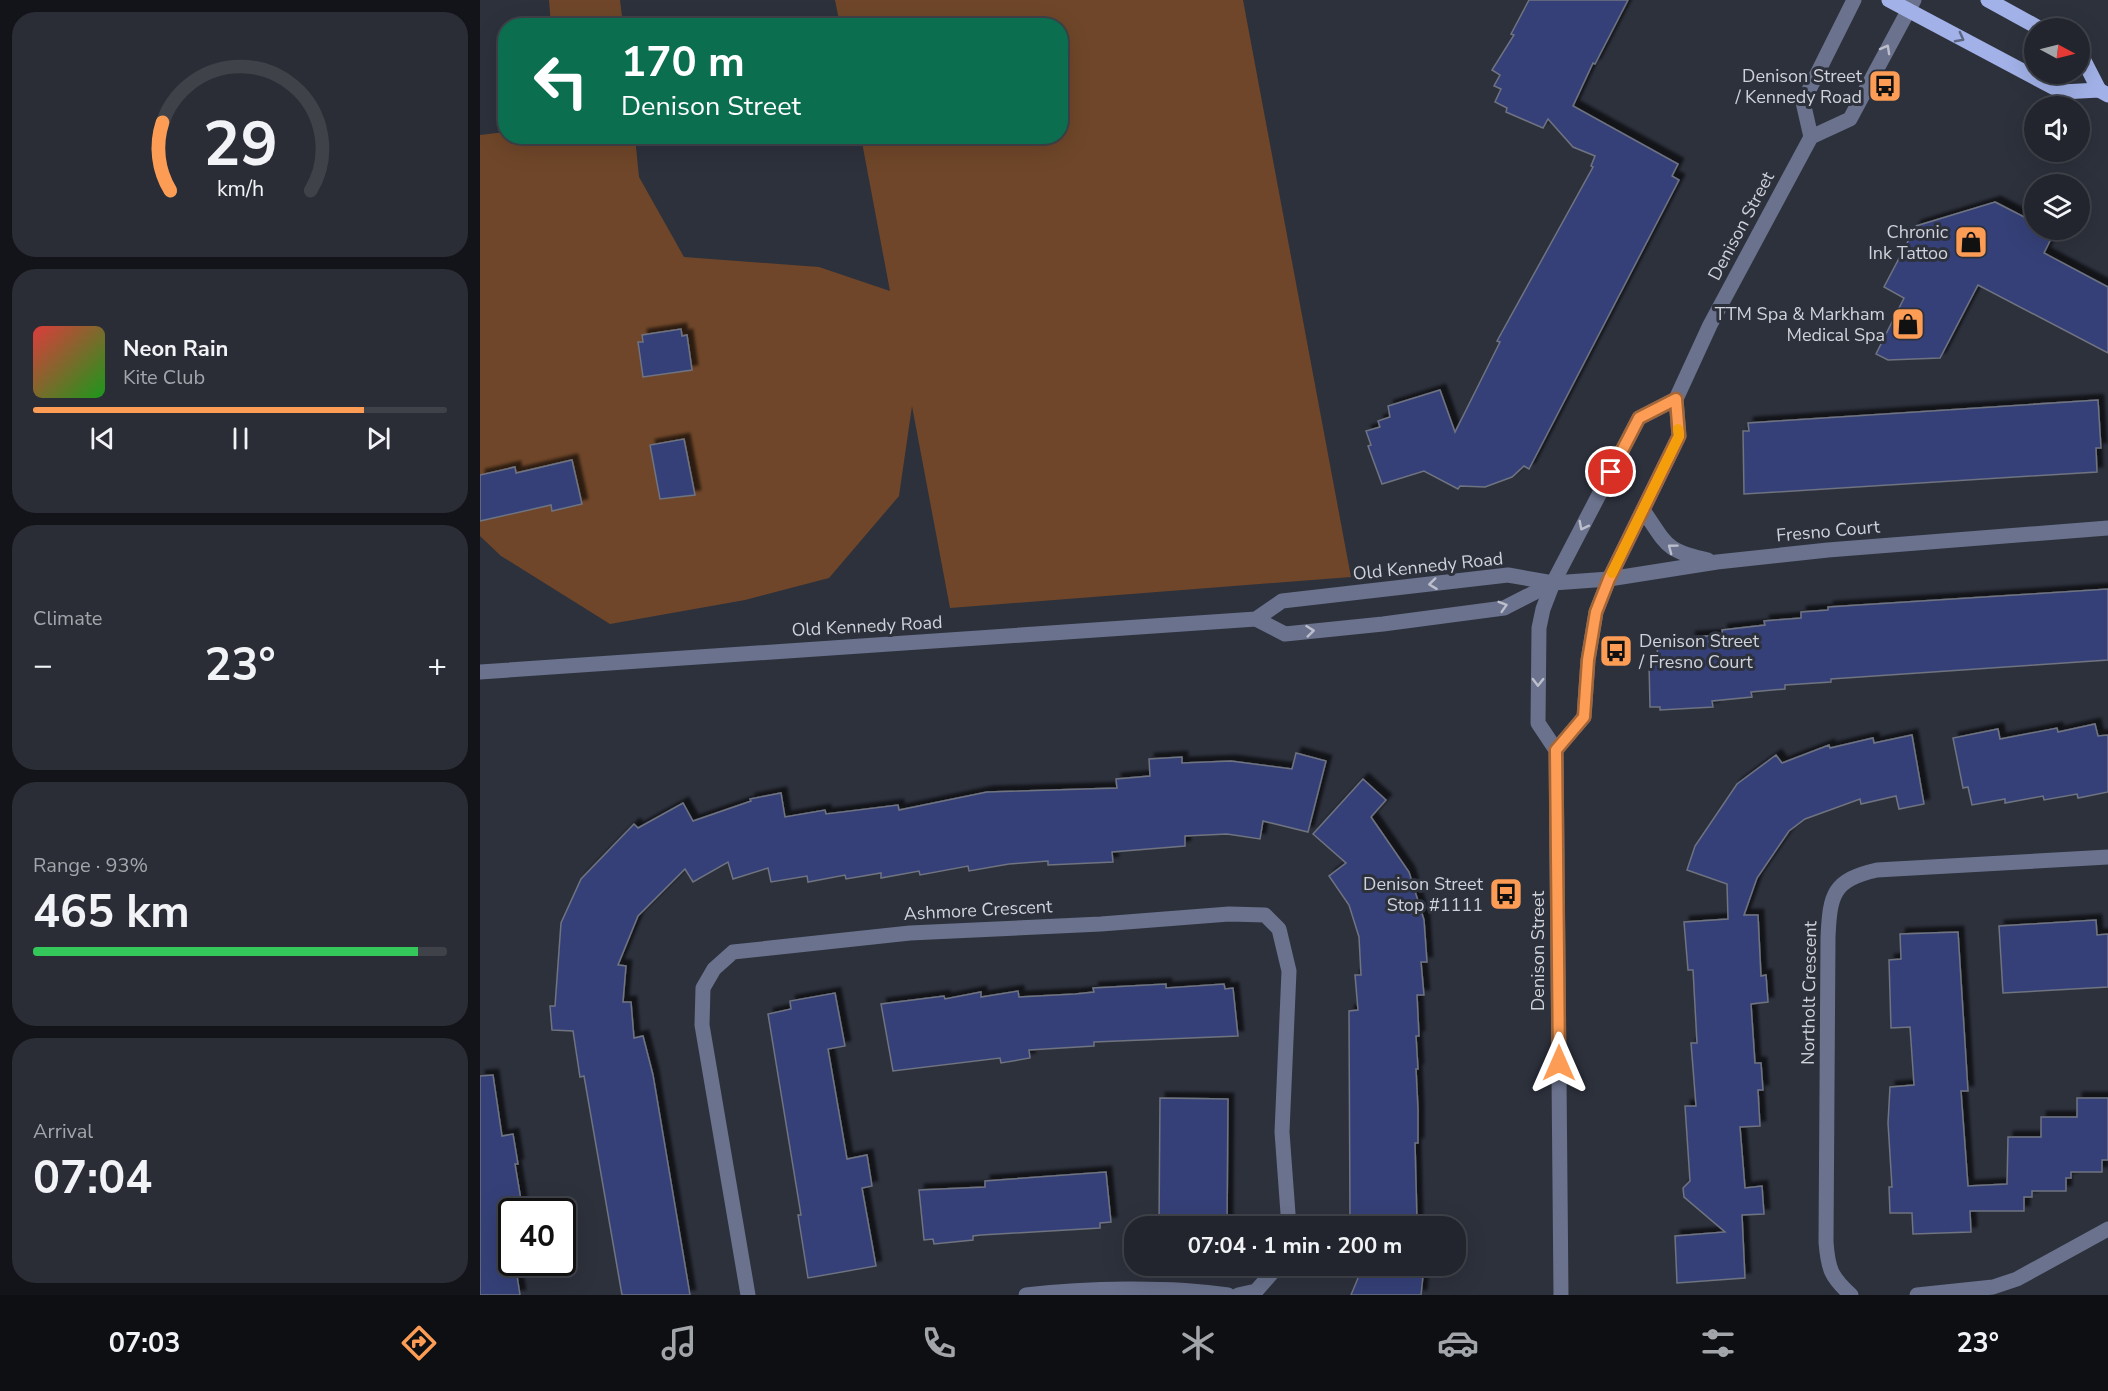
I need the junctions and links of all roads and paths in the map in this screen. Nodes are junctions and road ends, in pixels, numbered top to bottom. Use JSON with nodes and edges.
{"nodes":[{"id":1,"x":1854,"y":0,"type":"edge"},
{"id":2,"x":1889,"y":0,"type":"edge"},
{"id":3,"x":1989,"y":0,"type":"edge"},
{"id":4,"x":1911,"y":5,"type":"edge"},
{"id":5,"x":2024,"y":20,"type":"edge"},
{"id":6,"x":2090,"y":70,"type":"edge"},
{"id":7,"x":2103,"y":93,"type":"edge"},
{"id":8,"x":1811,"y":138,"type":"junction"},
{"id":9,"x":1676,"y":399,"type":"junction"},
{"id":10,"x":1643,"y":510,"type":"junction"},
{"id":11,"x":2108,"y":528,"type":"edge"},
{"id":12,"x":1717,"y":562,"type":"junction"},
{"id":13,"x":1609,"y":579,"type":"junction"},
{"id":14,"x":1553,"y":583,"type":"junction"},
{"id":15,"x":1256,"y":619,"type":"junction"},
{"id":16,"x":480,"y":672,"type":"edge"},
{"id":17,"x":1556,"y":750,"type":"junction"},
{"id":18,"x":2108,"y":857,"type":"edge"},
{"id":19,"x":1287,"y":1216,"type":"edge"},
{"id":20,"x":2108,"y":1229,"type":"edge"},
{"id":21,"x":1269,"y":1276,"type":"edge"},
{"id":22,"x":748,"y":1295,"type":"edge"},
{"id":23,"x":1026,"y":1295,"type":"edge"},
{"id":24,"x":1228,"y":1295,"type":"edge"},
{"id":25,"x":1238,"y":1295,"type":"edge"},
{"id":26,"x":1561,"y":1295,"type":"edge"},
{"id":27,"x":1851,"y":1295,"type":"edge"},
{"id":28,"x":1917,"y":1295,"type":"edge"}],
"edges":[{"from":1,"to":8,"type":"street"},
{"from":2,"to":4,"type":"main road"},
{"from":3,"to":5,"type":"main road"},
{"from":4,"to":7,"type":"main road","one_way":true},
{"from":8,"to":4,"type":"street","one_way":true},
{"from":6,"to":7,"type":"main road"},
{"from":8,"to":9,"type":"street","name":"Denison Street"},
{"from":9,"to":10,"type":"street","name":"Denison Street"},
{"from":9,"to":14,"type":"street","one_way":true},
{"from":12,"to":10,"type":"street","one_way":true},
{"from":10,"to":13,"type":"street","name":"Denison Street"},
{"from":11,"to":12,"type":"street","name":"Fresno Court"},
{"from":12,"to":13,"type":"street","name":"Fresno Court"},
{"from":13,"to":14,"type":"street","name":"Fresno Court"},
{"from":13,"to":17,"type":"street","name":"Denison Street"},
{"from":14,"to":15,"type":"street","name":"Old Kennedy Road","one_way":true},
{"from":15,"to":14,"type":"street","one_way":true},
{"from":14,"to":17,"type":"street","one_way":true},
{"from":15,"to":16,"type":"street","name":"Old Kennedy Road"},
{"from":17,"to":26,"type":"street","name":"Denison Street"},
{"from":18,"to":27,"type":"street","name":"Northolt Crescent"},
{"from":19,"to":22,"type":"street","name":"Ashmore Crescent"},
{"from":20,"to":28,"type":"street"},
{"from":21,"to":25,"type":"street"},
{"from":23,"to":24,"type":"street"}]}
